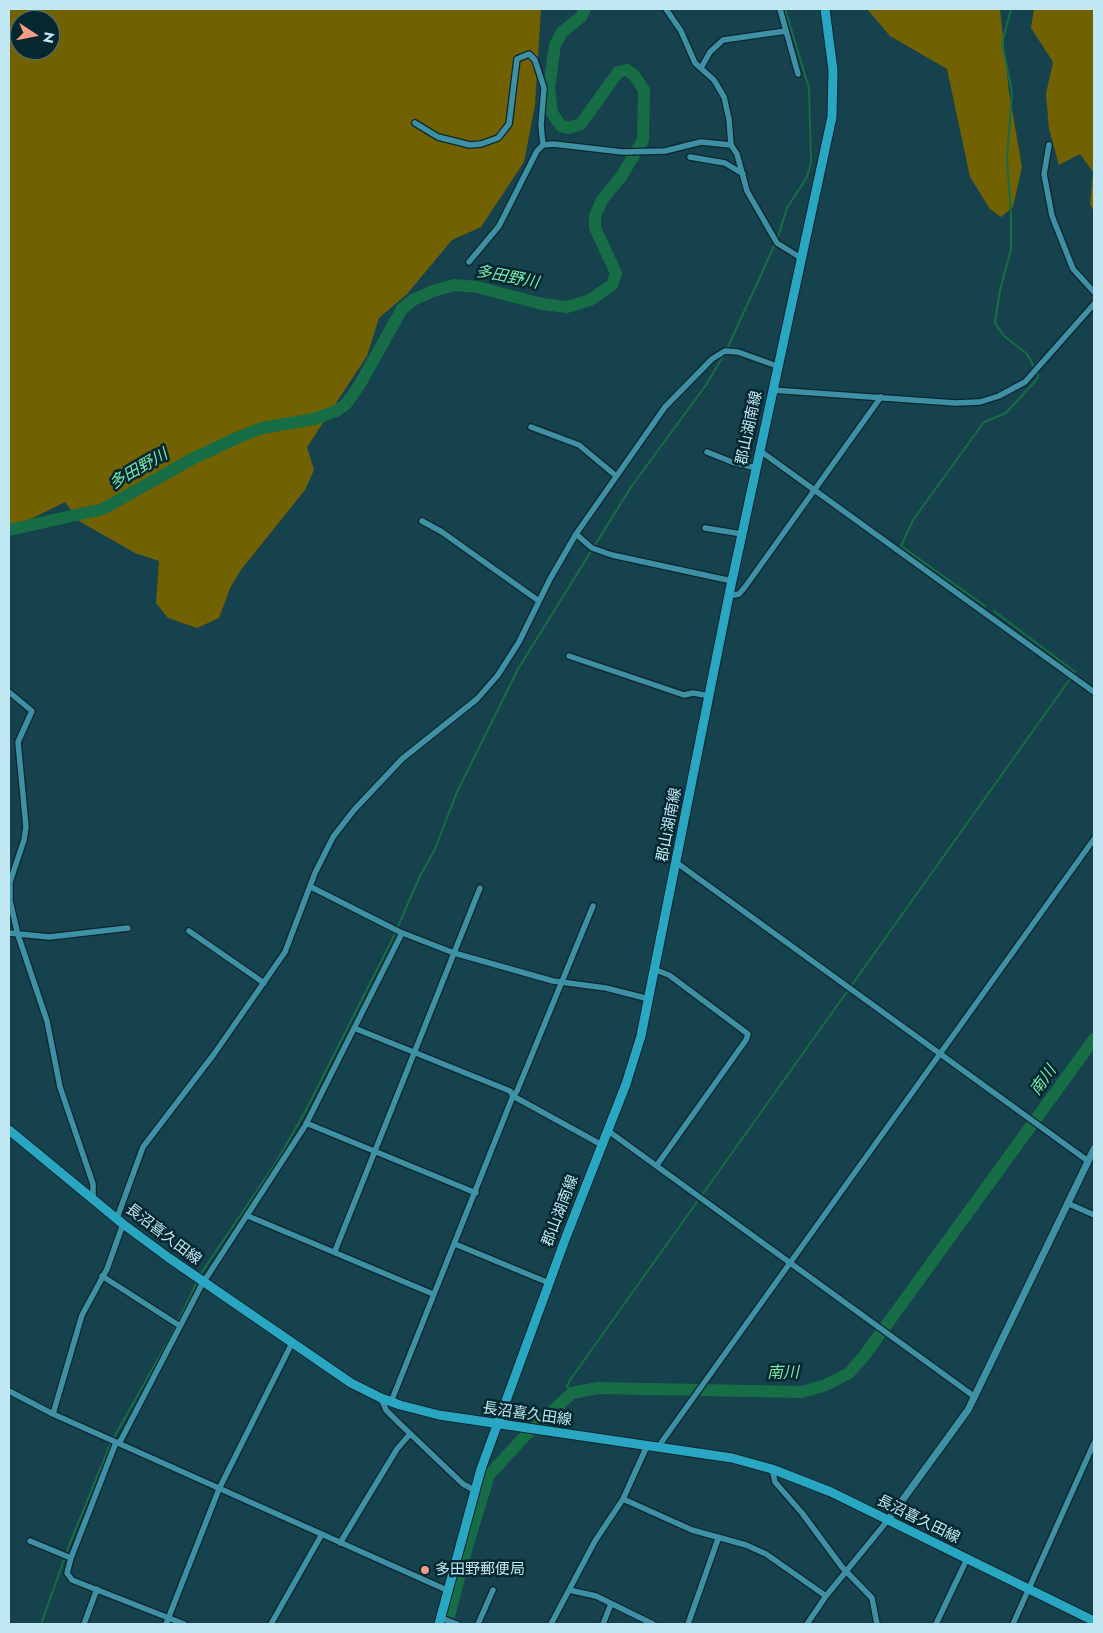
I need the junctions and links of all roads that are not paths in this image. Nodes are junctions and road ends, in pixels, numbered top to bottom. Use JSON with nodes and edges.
{"nodes":[{"id":1,"x":666,"y":9,"type":"edge"},
{"id":2,"x":780,"y":9,"type":"edge"},
{"id":3,"x":825,"y":9,"type":"edge"},
{"id":4,"x":786,"y":32,"type":"junction"},
{"id":5,"x":701,"y":68,"type":"junction"},
{"id":6,"x":798,"y":74,"type":"dead end"},
{"id":7,"x":415,"y":123,"type":"dead end"},
{"id":8,"x":543,"y":145,"type":"junction"},
{"id":9,"x":731,"y":145,"type":"junction"},
{"id":10,"x":1049,"y":145,"type":"dead end"},
{"id":11,"x":690,"y":157,"type":"dead end"},
{"id":12,"x":742,"y":174,"type":"junction"},
{"id":13,"x":801,"y":258,"type":"junction"},
{"id":14,"x":469,"y":262,"type":"dead end"},
{"id":15,"x":1094,"y":292,"type":"edge"},
{"id":16,"x":1094,"y":304,"type":"edge"},
{"id":17,"x":777,"y":366,"type":"junction"},
{"id":18,"x":772,"y":390,"type":"junction"},
{"id":19,"x":881,"y":397,"type":"junction"},
{"id":20,"x":531,"y":427,"type":"dead end"},
{"id":21,"x":759,"y":450,"type":"junction"},
{"id":22,"x":707,"y":452,"type":"dead end"},
{"id":23,"x":756,"y":468,"type":"junction"},
{"id":24,"x":615,"y":475,"type":"junction"},
{"id":25,"x":815,"y":490,"type":"junction"},
{"id":26,"x":422,"y":521,"type":"dead end"},
{"id":27,"x":705,"y":528,"type":"dead end"},
{"id":28,"x":576,"y":534,"type":"junction"},
{"id":29,"x":742,"y":534,"type":"junction"},
{"id":30,"x":732,"y":581,"type":"junction"},
{"id":31,"x":729,"y":596,"type":"junction"},
{"id":32,"x":539,"y":601,"type":"junction"},
{"id":33,"x":569,"y":656,"type":"dead end"},
{"id":34,"x":9,"y":692,"type":"edge"},
{"id":35,"x":1094,"y":692,"type":"edge"},
{"id":36,"x":710,"y":696,"type":"junction"},
{"id":37,"x":1094,"y":839,"type":"edge"},
{"id":38,"x":677,"y":863,"type":"junction"},
{"id":39,"x":311,"y":887,"type":"junction"},
{"id":40,"x":480,"y":888,"type":"dead end"},
{"id":41,"x":593,"y":906,"type":"dead end"},
{"id":42,"x":128,"y":928,"type":"dead end"},
{"id":43,"x":189,"y":931,"type":"dead end"},
{"id":44,"x":9,"y":933,"type":"edge"},
{"id":45,"x":402,"y":933,"type":"junction"},
{"id":46,"x":18,"y":935,"type":"junction"},
{"id":47,"x":454,"y":953,"type":"junction"},
{"id":48,"x":656,"y":970,"type":"junction"},
{"id":49,"x":562,"y":982,"type":"junction"},
{"id":50,"x":264,"y":983,"type":"junction"},
{"id":51,"x":650,"y":999,"type":"junction"},
{"id":52,"x":354,"y":1028,"type":"junction"},
{"id":53,"x":413,"y":1053,"type":"junction"},
{"id":54,"x":940,"y":1053,"type":"junction"},
{"id":55,"x":513,"y":1096,"type":"junction"},
{"id":56,"x":306,"y":1123,"type":"junction"},
{"id":57,"x":9,"y":1130,"type":"edge"},
{"id":58,"x":607,"y":1130,"type":"junction"},
{"id":59,"x":602,"y":1146,"type":"junction"},
{"id":60,"x":1094,"y":1149,"type":"edge"},
{"id":61,"x":375,"y":1150,"type":"junction"},
{"id":62,"x":1088,"y":1161,"type":"junction"},
{"id":63,"x":657,"y":1165,"type":"junction"},
{"id":64,"x":476,"y":1193,"type":"junction"},
{"id":65,"x":94,"y":1198,"type":"junction"},
{"id":66,"x":1067,"y":1203,"type":"junction"},
{"id":67,"x":1094,"y":1215,"type":"edge"},
{"id":68,"x":248,"y":1216,"type":"junction"},
{"id":69,"x":120,"y":1221,"type":"junction"},
{"id":70,"x":455,"y":1244,"type":"junction"},
{"id":71,"x":335,"y":1251,"type":"junction"},
{"id":72,"x":789,"y":1263,"type":"junction"},
{"id":73,"x":102,"y":1276,"type":"junction"},
{"id":74,"x":204,"y":1282,"type":"junction"},
{"id":75,"x":548,"y":1283,"type":"junction"},
{"id":76,"x":434,"y":1294,"type":"junction"},
{"id":77,"x":180,"y":1326,"type":"junction"},
{"id":78,"x":292,"y":1343,"type":"junction"},
{"id":79,"x":9,"y":1391,"type":"edge"},
{"id":80,"x":975,"y":1397,"type":"junction"},
{"id":81,"x":381,"y":1398,"type":"junction"},
{"id":82,"x":391,"y":1402,"type":"junction"},
{"id":83,"x":53,"y":1414,"type":"junction"},
{"id":84,"x":502,"y":1425,"type":"junction"},
{"id":85,"x":410,"y":1434,"type":"junction"},
{"id":86,"x":118,"y":1442,"type":"junction"},
{"id":87,"x":1094,"y":1443,"type":"edge"},
{"id":88,"x":647,"y":1446,"type":"junction"},
{"id":89,"x":658,"y":1447,"type":"junction"},
{"id":90,"x":772,"y":1469,"type":"junction"},
{"id":91,"x":220,"y":1488,"type":"junction"},
{"id":92,"x":474,"y":1490,"type":"junction"},
{"id":93,"x":623,"y":1499,"type":"junction"},
{"id":94,"x":888,"y":1520,"type":"junction"},
{"id":95,"x":322,"y":1534,"type":"junction"},
{"id":96,"x":718,"y":1539,"type":"junction"},
{"id":97,"x":30,"y":1541,"type":"dead end"},
{"id":98,"x":340,"y":1543,"type":"junction"},
{"id":99,"x":71,"y":1558,"type":"junction"},
{"id":100,"x":967,"y":1559,"type":"junction"},
{"id":101,"x":847,"y":1572,"type":"junction"},
{"id":102,"x":97,"y":1589,"type":"junction"},
{"id":103,"x":1029,"y":1589,"type":"junction"},
{"id":104,"x":449,"y":1590,"type":"junction"},
{"id":105,"x":492,"y":1590,"type":"dead end"},
{"id":106,"x":569,"y":1590,"type":"junction"},
{"id":107,"x":826,"y":1596,"type":"junction"},
{"id":108,"x":611,"y":1604,"type":"junction"},
{"id":109,"x":168,"y":1618,"type":"junction"},
{"id":110,"x":440,"y":1621,"type":"edge"},
{"id":111,"x":1094,"y":1621,"type":"edge"},
{"id":112,"x":84,"y":1624,"type":"edge"},
{"id":113,"x":166,"y":1624,"type":"edge"},
{"id":114,"x":184,"y":1624,"type":"edge"},
{"id":115,"x":272,"y":1624,"type":"edge"},
{"id":116,"x":457,"y":1624,"type":"edge"},
{"id":117,"x":478,"y":1624,"type":"edge"},
{"id":118,"x":551,"y":1624,"type":"edge"},
{"id":119,"x":603,"y":1624,"type":"edge"},
{"id":120,"x":653,"y":1624,"type":"edge"},
{"id":121,"x":688,"y":1624,"type":"edge"},
{"id":122,"x":807,"y":1624,"type":"edge"},
{"id":123,"x":878,"y":1624,"type":"edge"},
{"id":124,"x":936,"y":1624,"type":"edge"},
{"id":125,"x":1013,"y":1624,"type":"edge"}],
"edges":[{"from":1,"to":5,"type":"street"},
{"from":2,"to":4,"type":"street"},
{"from":3,"to":13,"type":"main road","name":"郡山湖南線"},
{"from":4,"to":5,"type":"street"},
{"from":4,"to":6,"type":"street"},
{"from":5,"to":9,"type":"street"},
{"from":7,"to":8,"type":"street"},
{"from":8,"to":9,"type":"street"},
{"from":8,"to":14,"type":"street"},
{"from":9,"to":12,"type":"street"},
{"from":10,"to":15,"type":"street"},
{"from":11,"to":12,"type":"street"},
{"from":12,"to":13,"type":"street"},
{"from":13,"to":17,"type":"main road","name":"郡山湖南線"},
{"from":16,"to":19,"type":"street"},
{"from":17,"to":18,"type":"main road","name":"郡山湖南線"},
{"from":17,"to":24,"type":"street"},
{"from":18,"to":19,"type":"street"},
{"from":18,"to":21,"type":"main road","name":"郡山湖南線"},
{"from":19,"to":25,"type":"street"},
{"from":20,"to":24,"type":"street"},
{"from":21,"to":23,"type":"main road","name":"郡山湖南線"},
{"from":21,"to":25,"type":"street"},
{"from":22,"to":23,"type":"street"},
{"from":23,"to":29,"type":"main road","name":"郡山湖南線"},
{"from":24,"to":28,"type":"street"},
{"from":25,"to":31,"type":"street"},
{"from":25,"to":35,"type":"street"},
{"from":26,"to":32,"type":"street"},
{"from":27,"to":29,"type":"street"},
{"from":28,"to":30,"type":"street"},
{"from":28,"to":32,"type":"street"},
{"from":29,"to":30,"type":"main road","name":"郡山湖南線"},
{"from":30,"to":31,"type":"main road","name":"郡山湖南線"},
{"from":31,"to":36,"type":"main road","name":"郡山湖南線"},
{"from":32,"to":39,"type":"street"},
{"from":33,"to":36,"type":"street"},
{"from":34,"to":46,"type":"street"},
{"from":36,"to":38,"type":"main road","name":"郡山湖南線"},
{"from":37,"to":54,"type":"street"},
{"from":38,"to":48,"type":"main road","name":"郡山湖南線"},
{"from":38,"to":54,"type":"street"},
{"from":39,"to":45,"type":"street"},
{"from":39,"to":50,"type":"street"},
{"from":40,"to":47,"type":"street"},
{"from":41,"to":49,"type":"street"},
{"from":42,"to":46,"type":"street"},
{"from":43,"to":50,"type":"street"},
{"from":44,"to":46,"type":"street"},
{"from":45,"to":47,"type":"street"},
{"from":45,"to":52,"type":"street"},
{"from":46,"to":65,"type":"street"},
{"from":47,"to":49,"type":"street"},
{"from":47,"to":53,"type":"street"},
{"from":48,"to":51,"type":"main road","name":"郡山湖南線"},
{"from":48,"to":63,"type":"street"},
{"from":49,"to":51,"type":"street"},
{"from":49,"to":55,"type":"street"},
{"from":50,"to":69,"type":"street"},
{"from":51,"to":58,"type":"main road","name":"郡山湖南線"},
{"from":52,"to":53,"type":"street"},
{"from":52,"to":56,"type":"street"},
{"from":53,"to":55,"type":"street"},
{"from":53,"to":61,"type":"street"},
{"from":54,"to":62,"type":"street"},
{"from":54,"to":72,"type":"street"},
{"from":55,"to":59,"type":"street"},
{"from":55,"to":64,"type":"street"},
{"from":56,"to":61,"type":"street"},
{"from":56,"to":68,"type":"street"},
{"from":57,"to":65,"type":"main road","name":"長沼喜久田線"},
{"from":58,"to":59,"type":"main road","name":"郡山湖南線"},
{"from":58,"to":63,"type":"street"},
{"from":59,"to":75,"type":"main road","name":"郡山湖南線"},
{"from":60,"to":62,"type":"street"},
{"from":61,"to":64,"type":"street"},
{"from":61,"to":71,"type":"street"},
{"from":62,"to":66,"type":"street"},
{"from":63,"to":72,"type":"street"},
{"from":64,"to":70,"type":"street"},
{"from":65,"to":69,"type":"main road","name":"長沼喜久田線"},
{"from":66,"to":67,"type":"street"},
{"from":66,"to":80,"type":"street"},
{"from":68,"to":71,"type":"street"},
{"from":68,"to":74,"type":"street"},
{"from":69,"to":73,"type":"street"},
{"from":69,"to":74,"type":"main road","name":"長沼喜久田線"},
{"from":70,"to":75,"type":"street"},
{"from":70,"to":76,"type":"street"},
{"from":71,"to":76,"type":"street"},
{"from":72,"to":80,"type":"street"},
{"from":72,"to":89,"type":"street"},
{"from":73,"to":77,"type":"street"},
{"from":73,"to":83,"type":"street"},
{"from":74,"to":77,"type":"street"},
{"from":74,"to":78,"type":"main road","name":"長沼喜久田線"},
{"from":75,"to":84,"type":"main road","name":"郡山湖南線"},
{"from":76,"to":82,"type":"street"},
{"from":77,"to":86,"type":"street"},
{"from":78,"to":81,"type":"main road","name":"長沼喜久田線"},
{"from":78,"to":91,"type":"street"},
{"from":79,"to":83,"type":"street"},
{"from":80,"to":94,"type":"street"},
{"from":81,"to":82,"type":"main road","name":"長沼喜久田線"},
{"from":81,"to":85,"type":"street"},
{"from":82,"to":84,"type":"main road","name":"長沼喜久田線"},
{"from":83,"to":86,"type":"street"},
{"from":84,"to":88,"type":"main road","name":"長沼喜久田線"},
{"from":84,"to":92,"type":"main road","name":"郡山湖南線"},
{"from":85,"to":92,"type":"street"},
{"from":85,"to":98,"type":"street"},
{"from":86,"to":91,"type":"street"},
{"from":86,"to":99,"type":"street"},
{"from":87,"to":103,"type":"street"},
{"from":88,"to":89,"type":"main road","name":"長沼喜久田線"},
{"from":88,"to":93,"type":"street"},
{"from":89,"to":90,"type":"main road","name":"長沼喜久田線"},
{"from":90,"to":94,"type":"main road","name":"長沼喜久田線"},
{"from":90,"to":101,"type":"street"},
{"from":91,"to":95,"type":"street"},
{"from":91,"to":109,"type":"street"},
{"from":92,"to":104,"type":"main road","name":"郡山湖南線"},
{"from":93,"to":96,"type":"street"},
{"from":93,"to":106,"type":"street"},
{"from":94,"to":100,"type":"main road","name":"長沼喜久田線"},
{"from":94,"to":101,"type":"street"},
{"from":95,"to":98,"type":"street"},
{"from":95,"to":115,"type":"street"},
{"from":96,"to":107,"type":"street"},
{"from":96,"to":121,"type":"street"},
{"from":97,"to":99,"type":"street"},
{"from":98,"to":104,"type":"street"},
{"from":99,"to":102,"type":"street"},
{"from":100,"to":103,"type":"main road","name":"長沼喜久田線"},
{"from":100,"to":124,"type":"street"},
{"from":101,"to":107,"type":"street"},
{"from":101,"to":123,"type":"street"},
{"from":102,"to":109,"type":"street"},
{"from":102,"to":112,"type":"street"},
{"from":103,"to":111,"type":"main road","name":"長沼喜久田線"},
{"from":103,"to":125,"type":"street"},
{"from":104,"to":110,"type":"main road","name":"郡山湖南線"},
{"from":105,"to":117,"type":"street"},
{"from":106,"to":108,"type":"street"},
{"from":106,"to":118,"type":"street"},
{"from":107,"to":122,"type":"street"},
{"from":108,"to":119,"type":"street"},
{"from":108,"to":120,"type":"street"},
{"from":109,"to":113,"type":"street"},
{"from":109,"to":114,"type":"street"},
{"from":110,"to":116,"type":"street"}]}
